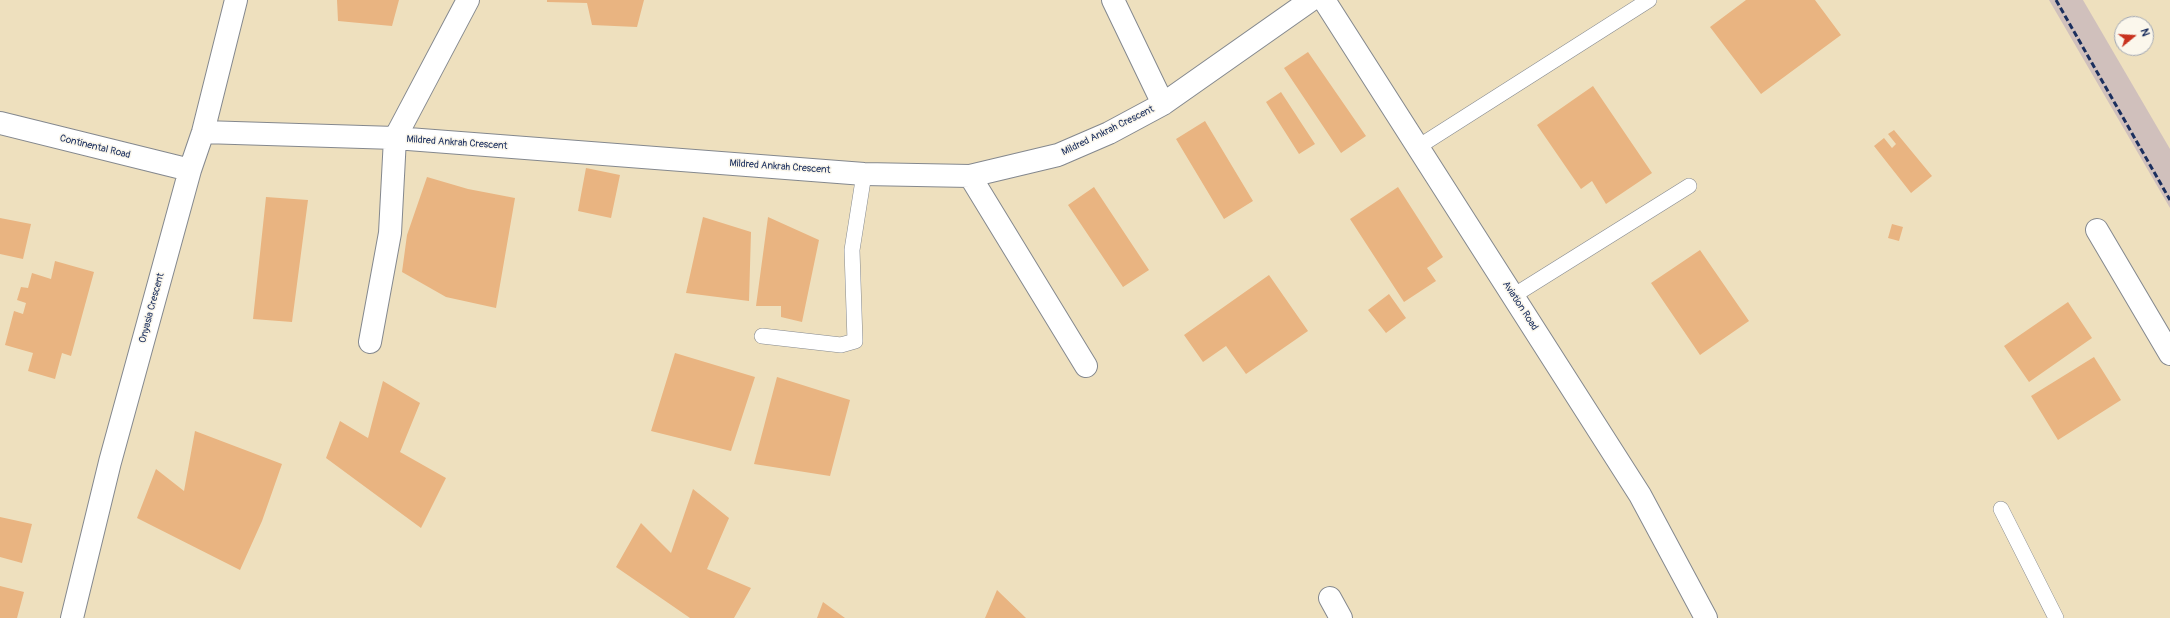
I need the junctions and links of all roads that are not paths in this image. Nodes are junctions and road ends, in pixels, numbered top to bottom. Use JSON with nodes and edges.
{"nodes":[{"id":1,"x":236,"y":0,"type":"edge"},
{"id":2,"x":468,"y":0,"type":"edge"},
{"id":3,"x":1113,"y":0,"type":"edge"},
{"id":4,"x":1312,"y":0,"type":"edge"},
{"id":5,"x":1324,"y":0,"type":"edge"},
{"id":6,"x":1649,"y":0,"type":"edge"},
{"id":7,"x":1163,"y":104,"type":"junction"},
{"id":8,"x":0,"y":123,"type":"edge"},
{"id":9,"x":203,"y":132,"type":"junction"},
{"id":10,"x":395,"y":138,"type":"junction"},
{"id":11,"x":1418,"y":148,"type":"junction"},
{"id":12,"x":190,"y":170,"type":"junction"},
{"id":13,"x":864,"y":174,"type":"junction"},
{"id":14,"x":970,"y":176,"type":"junction"},
{"id":15,"x":1689,"y":186,"type":"dead end"},
{"id":16,"x":2097,"y":230,"type":"dead end"},
{"id":17,"x":1513,"y":296,"type":"junction"},
{"id":18,"x":762,"y":336,"type":"dead end"},
{"id":19,"x":370,"y":342,"type":"dead end"},
{"id":20,"x":2170,"y":354,"type":"edge"},
{"id":21,"x":1086,"y":366,"type":"dead end"},
{"id":22,"x":2001,"y":509,"type":"dead end"},
{"id":23,"x":1330,"y":598,"type":"dead end"},
{"id":24,"x":72,"y":618,"type":"edge"},
{"id":25,"x":1341,"y":618,"type":"edge"},
{"id":26,"x":1706,"y":618,"type":"edge"},
{"id":27,"x":2056,"y":618,"type":"edge"}],
"edges":[{"from":1,"to":9,"type":"street","name":"Onyasia Crescent"},
{"from":2,"to":10,"type":"street"},
{"from":3,"to":7,"type":"street"},
{"from":4,"to":7,"type":"street","name":"Mildred Ankrah Crescent"},
{"from":5,"to":11,"type":"street","name":"Aviation Road"},
{"from":6,"to":11,"type":"lane"},
{"from":7,"to":14,"type":"street","name":"Mildred Ankrah Crescent"},
{"from":8,"to":12,"type":"street","name":"Continental Road"},
{"from":9,"to":10,"type":"street","name":"Mildred Ankrah Crescent"},
{"from":9,"to":12,"type":"street","name":"Onyasia Crescent"},
{"from":10,"to":13,"type":"street","name":"Mildred Ankrah Crescent"},
{"from":10,"to":19,"type":"street"},
{"from":11,"to":17,"type":"street","name":"Aviation Road"},
{"from":12,"to":24,"type":"street","name":"Onyasia Crescent"},
{"from":13,"to":14,"type":"street","name":"Mildred Ankrah Crescent"},
{"from":13,"to":18,"type":"lane"},
{"from":14,"to":21,"type":"street"},
{"from":15,"to":17,"type":"lane"},
{"from":16,"to":20,"type":"street"},
{"from":17,"to":26,"type":"street","name":"Aviation Road"},
{"from":22,"to":27,"type":"lane"},
{"from":23,"to":25,"type":"street"}]}
